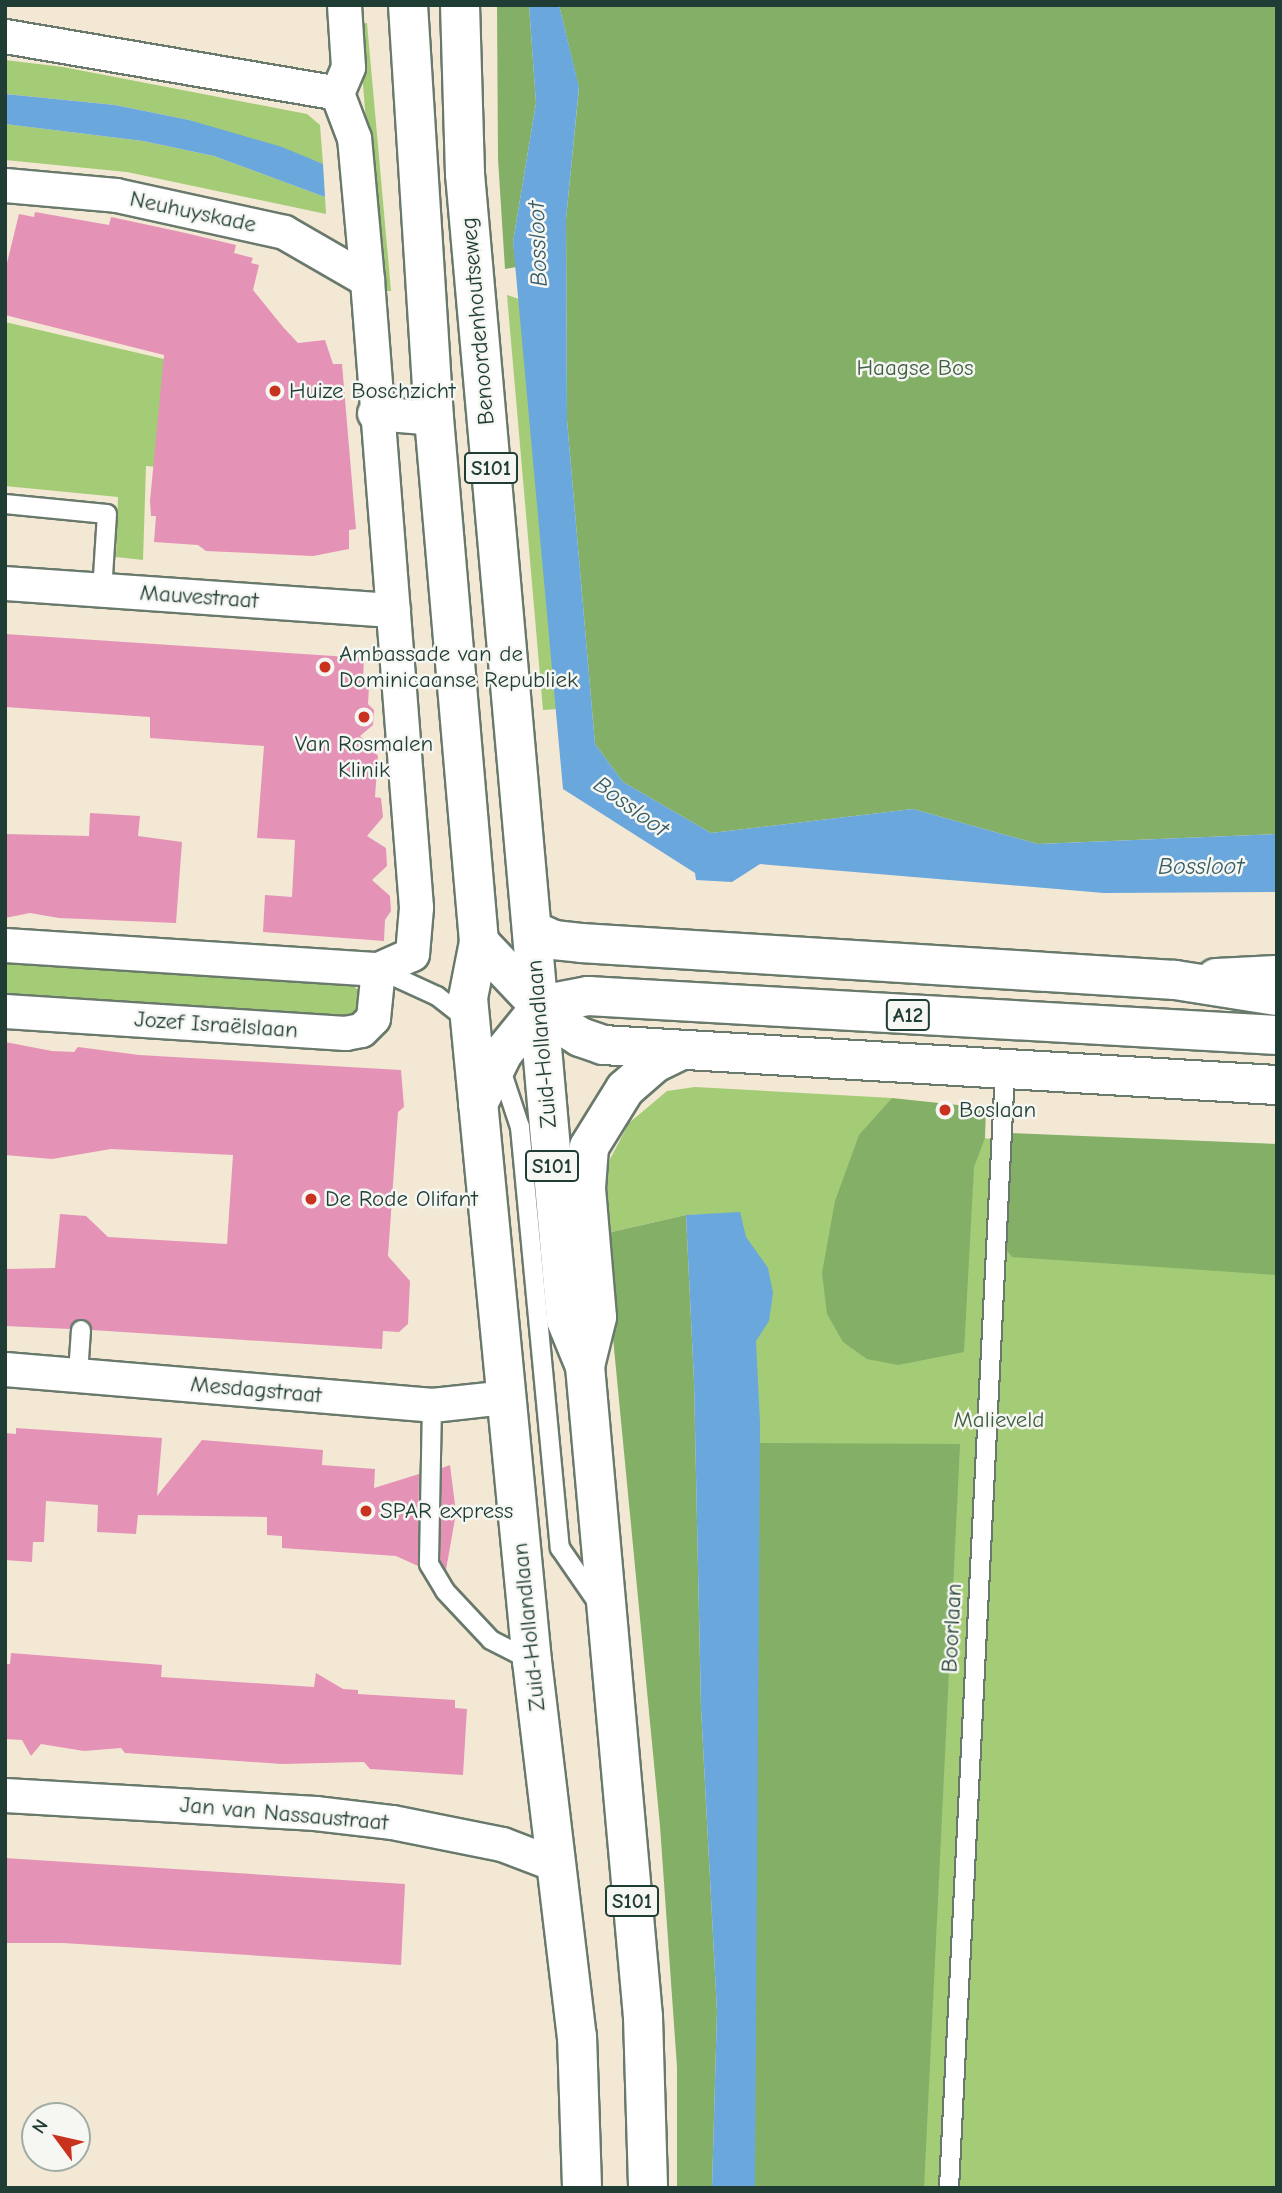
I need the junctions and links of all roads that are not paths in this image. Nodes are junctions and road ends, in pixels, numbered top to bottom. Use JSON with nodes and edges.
{"nodes":[{"id":1,"x":344,"y":5,"type":"edge"},
{"id":2,"x":408,"y":5,"type":"edge"},
{"id":3,"x":460,"y":5,"type":"edge"},
{"id":4,"x":5,"y":36,"type":"edge"},
{"id":5,"x":337,"y":93,"type":"junction"},
{"id":6,"x":5,"y":185,"type":"edge"},
{"id":7,"x":367,"y":281,"type":"junction"},
{"id":8,"x":374,"y":414,"type":"junction"},
{"id":9,"x":434,"y":418,"type":"junction"},
{"id":10,"x":5,"y":504,"type":"edge"},
{"id":11,"x":5,"y":583,"type":"edge"},
{"id":12,"x":102,"y":591,"type":"junction"},
{"id":13,"x":393,"y":610,"type":"junction"},
{"id":14,"x":532,"y":930,"type":"junction"},
{"id":15,"x":479,"y":942,"type":"junction"},
{"id":16,"x":5,"y":945,"type":"edge"},
{"id":17,"x":378,"y":969,"type":"junction"},
{"id":18,"x":1277,"y":975,"type":"edge"},
{"id":19,"x":1175,"y":980,"type":"junction"},
{"id":20,"x":1277,"y":996,"type":"edge"},
{"id":21,"x":540,"y":1008,"type":"junction"},
{"id":22,"x":5,"y":1011,"type":"edge"},
{"id":23,"x":470,"y":1023,"type":"junction"},
{"id":24,"x":1277,"y":1035,"type":"edge"},
{"id":25,"x":680,"y":1051,"type":"junction"},
{"id":26,"x":498,"y":1062,"type":"junction"},
{"id":27,"x":1005,"y":1071,"type":"junction"},
{"id":28,"x":1277,"y":1085,"type":"edge"},
{"id":29,"x":478,"y":1104,"type":"junction"},
{"id":30,"x":81,"y":1330,"type":"dead end"},
{"id":31,"x":585,"y":1366,"type":"junction"},
{"id":32,"x":5,"y":1369,"type":"edge"},
{"id":33,"x":69,"y":1373,"type":"junction"},
{"id":34,"x":506,"y":1397,"type":"junction"},
{"id":35,"x":432,"y":1405,"type":"junction"},
{"id":36,"x":606,"y":1614,"type":"junction"},
{"id":37,"x":532,"y":1661,"type":"junction"},
{"id":38,"x":5,"y":1795,"type":"edge"},
{"id":39,"x":557,"y":1866,"type":"junction"},
{"id":40,"x":582,"y":2188,"type":"edge"},
{"id":41,"x":648,"y":2188,"type":"edge"},
{"id":42,"x":949,"y":2188,"type":"edge"}],
"edges":[{"from":1,"to":5,"type":"street"},
{"from":2,"to":9,"type":"main road","name":"Benoordenhoutseweg","number":"S101"},
{"from":3,"to":14,"type":"main road","name":"Benoordenhoutseweg","number":"S101"},
{"from":4,"to":5,"type":"street"},
{"from":5,"to":7,"type":"street"},
{"from":6,"to":7,"type":"street","name":"Neuhuyskade"},
{"from":7,"to":8,"type":"street"},
{"from":8,"to":9,"type":"street"},
{"from":8,"to":13,"type":"street"},
{"from":9,"to":15,"type":"main road","name":"Benoordenhoutseweg","number":"S101"},
{"from":10,"to":12,"type":"lane"},
{"from":11,"to":12,"type":"street","name":"Mauvestraat"},
{"from":12,"to":13,"type":"street","name":"Mauvestraat"},
{"from":13,"to":17,"type":"street"},
{"from":14,"to":19,"type":"main road","number":"A12"},
{"from":14,"to":21,"type":"main road","name":"Zuid-Hollandlaan","number":"S101"},
{"from":15,"to":21,"type":"main road","number":"A12"},
{"from":15,"to":23,"type":"main road","name":"Zuid-Hollandlaan","number":"S101"},
{"from":16,"to":17,"type":"street"},
{"from":17,"to":22,"type":"street","name":"Jozef Israëlslaan"},
{"from":17,"to":23,"type":"lane"},
{"from":18,"to":19,"type":"main road"},
{"from":19,"to":20,"type":"main road","number":"A12"},
{"from":21,"to":24,"type":"main road","number":"A12"},
{"from":21,"to":25,"type":"main road","number":"A12"},
{"from":21,"to":26,"type":"main road"},
{"from":21,"to":31,"type":"main road","name":"Zuid-Hollandlaan","number":"S101"},
{"from":23,"to":26,"type":"lane","name":"Zuid-Hollandlaan"},
{"from":23,"to":29,"type":"main road","name":"Zuid-Hollandlaan","number":"S101"},
{"from":25,"to":27,"type":"main road","number":"A12"},
{"from":25,"to":31,"type":"main road"},
{"from":26,"to":29,"type":"main road"},
{"from":26,"to":36,"type":"lane","name":"Zuid-Hollandlaan"},
{"from":27,"to":28,"type":"main road","number":"A12"},
{"from":27,"to":42,"type":"lane","name":"Boorlaan"},
{"from":29,"to":34,"type":"main road","name":"Zuid-Hollandlaan","number":"S101"},
{"from":30,"to":33,"type":"lane"},
{"from":31,"to":36,"type":"main road","name":"Zuid-Hollandlaan","number":"S101"},
{"from":32,"to":33,"type":"street","name":"Mesdagstraat"},
{"from":33,"to":35,"type":"street","name":"Mesdagstraat"},
{"from":34,"to":35,"type":"street","name":"Mesdagstraat"},
{"from":34,"to":37,"type":"main road","name":"Zuid-Hollandlaan","number":"S101"},
{"from":35,"to":37,"type":"lane"},
{"from":36,"to":41,"type":"main road","name":"Zuid-Hollandlaan","number":"S101"},
{"from":37,"to":39,"type":"main road","name":"Zuid-Hollandlaan","number":"S101"},
{"from":38,"to":39,"type":"street","name":"Jan van Nassaustraat"},
{"from":39,"to":40,"type":"main road","name":"Zuid-Hollandlaan","number":"S101"}]}
